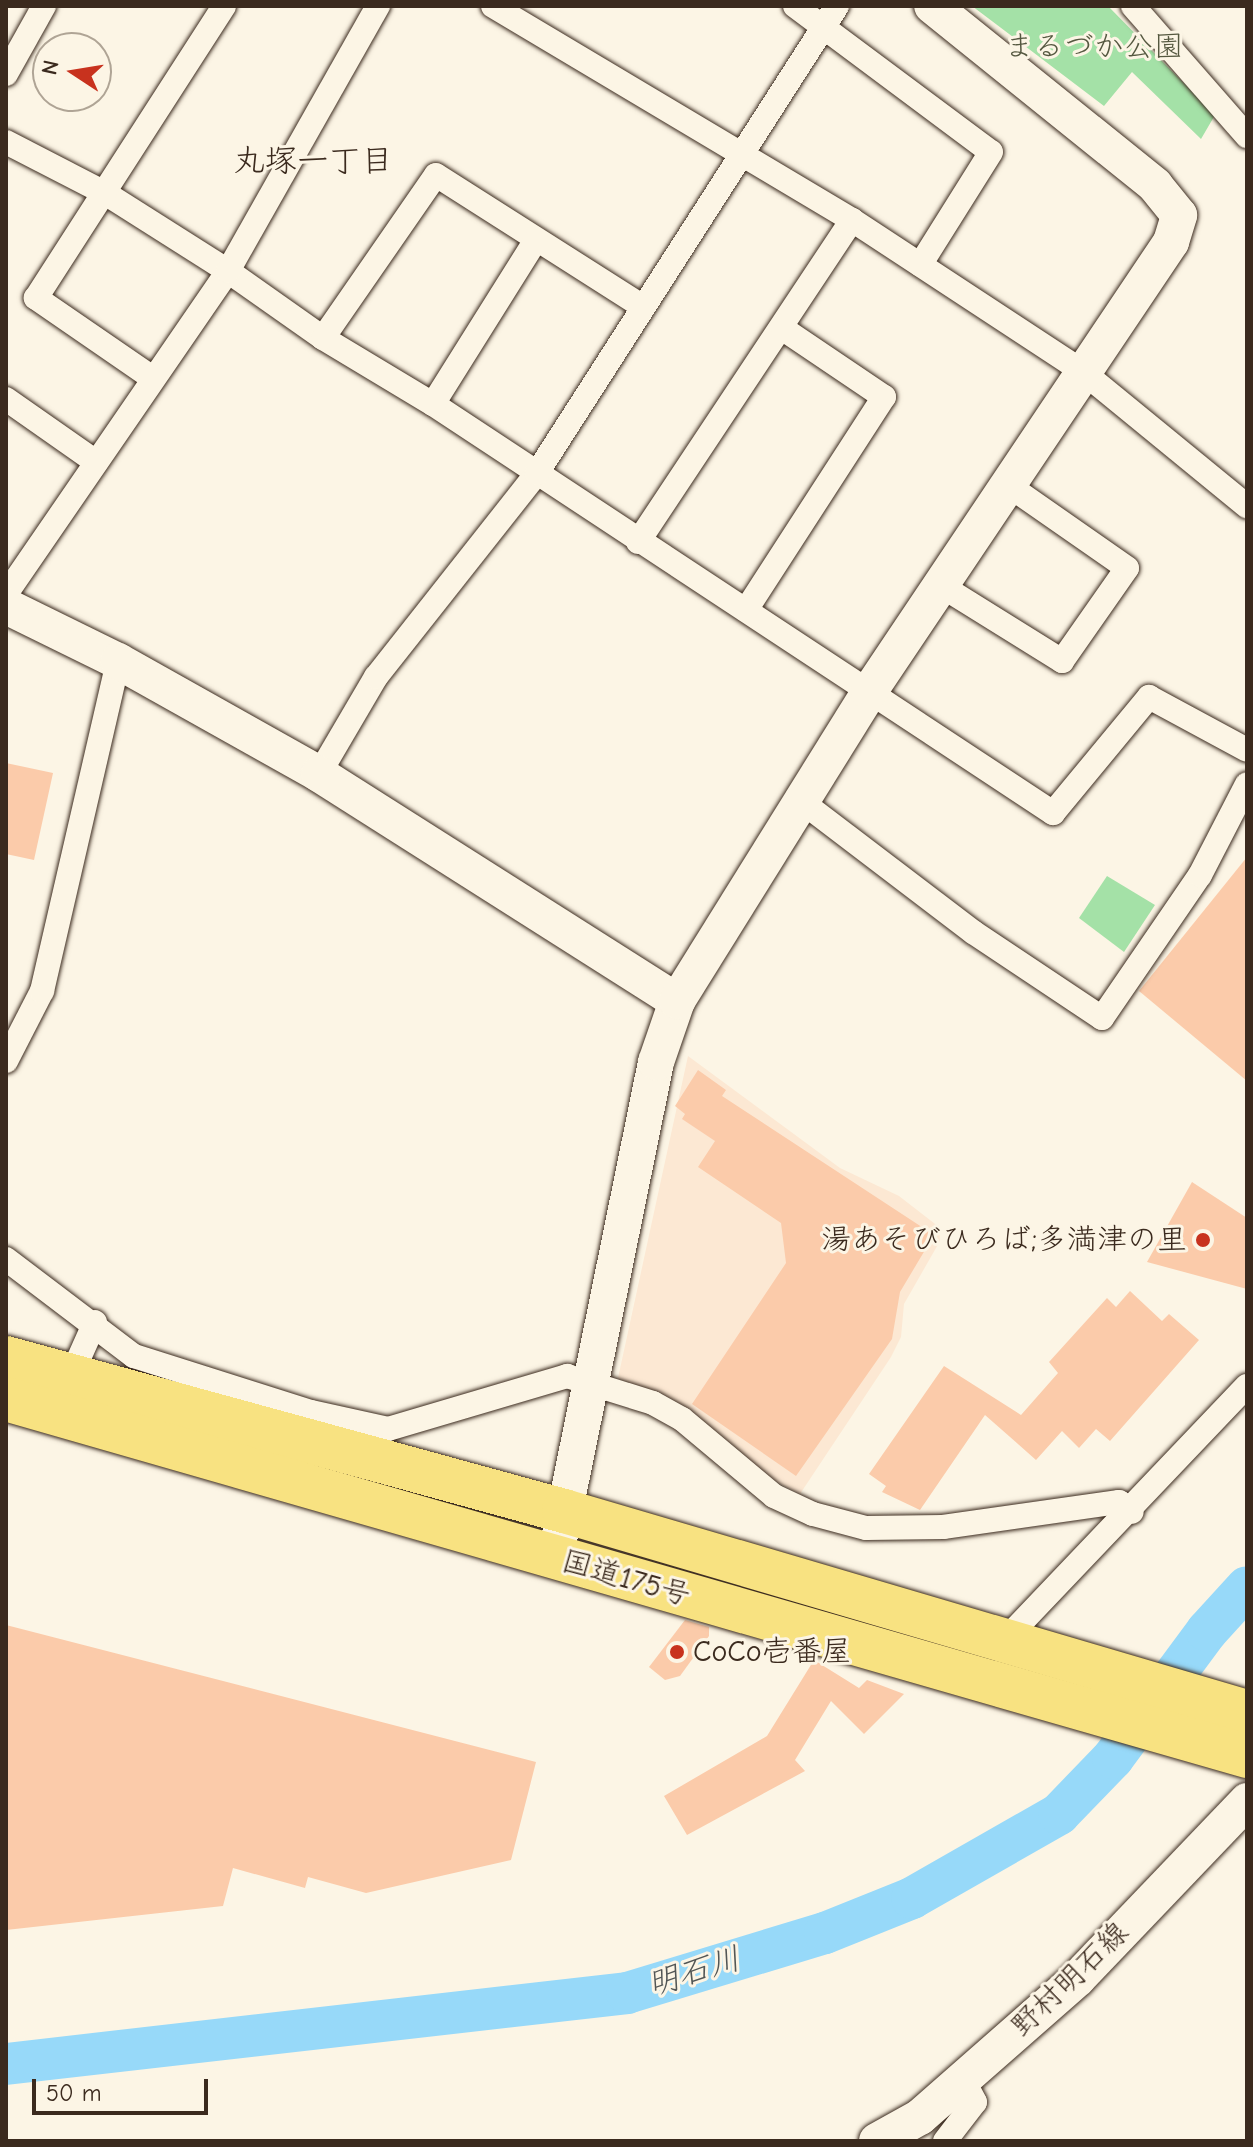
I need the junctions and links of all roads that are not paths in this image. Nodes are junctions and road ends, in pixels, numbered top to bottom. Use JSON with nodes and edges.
{"nodes":[{"id":1,"x":44,"y":6,"type":"edge"},
{"id":2,"x":224,"y":6,"type":"edge"},
{"id":3,"x":378,"y":6,"type":"edge"},
{"id":4,"x":493,"y":6,"type":"edge"},
{"id":5,"x":795,"y":6,"type":"edge"},
{"id":6,"x":932,"y":6,"type":"edge"},
{"id":7,"x":1133,"y":6,"type":"edge"},
{"id":8,"x":830,"y":15,"type":"edge"},
{"id":9,"x":12,"y":40,"type":"edge"},
{"id":10,"x":6,"y":74,"type":"edge"},
{"id":11,"x":1247,"y":136,"type":"edge"},
{"id":12,"x":6,"y":142,"type":"edge"},
{"id":13,"x":740,"y":152,"type":"junction"},
{"id":14,"x":105,"y":193,"type":"junction"},
{"id":15,"x":852,"y":220,"type":"junction"},
{"id":16,"x":536,"y":240,"type":"junction"},
{"id":17,"x":920,"y":265,"type":"junction"},
{"id":18,"x":228,"y":271,"type":"junction"},
{"id":19,"x":643,"y":307,"type":"junction"},
{"id":20,"x":783,"y":329,"type":"junction"},
{"id":21,"x":323,"y":338,"type":"junction"},
{"id":22,"x":1083,"y":372,"type":"junction"},
{"id":23,"x":151,"y":377,"type":"junction"},
{"id":24,"x":6,"y":399,"type":"edge"},
{"id":25,"x":433,"y":404,"type":"junction"},
{"id":26,"x":96,"y":462,"type":"junction"},
{"id":27,"x":537,"y":473,"type":"junction"},
{"id":28,"x":1008,"y":485,"type":"junction"},
{"id":29,"x":1247,"y":506,"type":"edge"},
{"id":30,"x":638,"y":542,"type":"junction"},
{"id":31,"x":940,"y":585,"type":"junction"},
{"id":32,"x":6,"y":594,"type":"edge"},
{"id":33,"x":6,"y":606,"type":"edge"},
{"id":34,"x":746,"y":610,"type":"junction"},
{"id":35,"x":118,"y":661,"type":"junction"},
{"id":36,"x":869,"y":692,"type":"junction"},
{"id":37,"x":1247,"y":750,"type":"edge"},
{"id":38,"x":319,"y":774,"type":"junction"},
{"id":39,"x":1247,"y":784,"type":"edge"},
{"id":40,"x":801,"y":801,"type":"junction"},
{"id":41,"x":677,"y":1001,"type":"junction"},
{"id":42,"x":6,"y":1061,"type":"edge"},
{"id":43,"x":6,"y":1259,"type":"edge"},
{"id":44,"x":95,"y":1322,"type":"junction"},
{"id":45,"x":6,"y":1358,"type":"edge"},
{"id":46,"x":71,"y":1376,"type":"junction"},
{"id":47,"x":591,"y":1384,"type":"junction"},
{"id":48,"x":1247,"y":1386,"type":"edge"},
{"id":49,"x":6,"y":1399,"type":"edge"},
{"id":50,"x":306,"y":1426,"type":"junction"},
{"id":51,"x":564,"y":1511,"type":"junction"},
{"id":52,"x":1132,"y":1512,"type":"junction"},
{"id":53,"x":555,"y":1559,"type":"junction"},
{"id":54,"x":1003,"y":1642,"type":"junction"},
{"id":55,"x":970,"y":1677,"type":"junction"},
{"id":56,"x":1241,"y":1732,"type":"edge"},
{"id":57,"x":1247,"y":1801,"type":"edge"},
{"id":58,"x":963,"y":2079,"type":"junction"},
{"id":59,"x":877,"y":2141,"type":"edge"},
{"id":60,"x":945,"y":2141,"type":"edge"}],
"edges":[{"from":1,"to":9,"type":"street"},
{"from":2,"to":14,"type":"street"},
{"from":3,"to":18,"type":"street"},
{"from":4,"to":13,"type":"street"},
{"from":5,"to":8,"type":"street"},
{"from":6,"to":22,"type":"street"},
{"from":7,"to":11,"type":"street"},
{"from":8,"to":13,"type":"street"},
{"from":8,"to":17,"type":"street"},
{"from":9,"to":10,"type":"street"},
{"from":12,"to":14,"type":"street"},
{"from":13,"to":15,"type":"street"},
{"from":13,"to":19,"type":"street"},
{"from":14,"to":18,"type":"street"},
{"from":14,"to":23,"type":"street"},
{"from":15,"to":17,"type":"street"},
{"from":15,"to":20,"type":"street"},
{"from":16,"to":19,"type":"street"},
{"from":16,"to":21,"type":"street"},
{"from":16,"to":25,"type":"street"},
{"from":17,"to":22,"type":"street"},
{"from":18,"to":21,"type":"street"},
{"from":18,"to":23,"type":"street"},
{"from":19,"to":27,"type":"street"},
{"from":20,"to":30,"type":"street"},
{"from":20,"to":34,"type":"street"},
{"from":21,"to":25,"type":"street"},
{"from":22,"to":28,"type":"street"},
{"from":22,"to":29,"type":"street"},
{"from":23,"to":26,"type":"street"},
{"from":24,"to":26,"type":"street"},
{"from":25,"to":27,"type":"street"},
{"from":26,"to":32,"type":"street"},
{"from":27,"to":30,"type":"street"},
{"from":27,"to":38,"type":"street"},
{"from":28,"to":31,"type":"street"},
{"from":28,"to":31,"type":"street"},
{"from":30,"to":34,"type":"street"},
{"from":31,"to":36,"type":"street"},
{"from":33,"to":35,"type":"street"},
{"from":34,"to":36,"type":"street"},
{"from":35,"to":38,"type":"street"},
{"from":35,"to":42,"type":"street"},
{"from":36,"to":37,"type":"street"},
{"from":36,"to":40,"type":"street"},
{"from":38,"to":41,"type":"street"},
{"from":39,"to":40,"type":"street"},
{"from":40,"to":41,"type":"street"},
{"from":41,"to":47,"type":"street"},
{"from":43,"to":44,"type":"street"},
{"from":44,"to":46,"type":"street"},
{"from":44,"to":50,"type":"street"},
{"from":45,"to":46,"type":"highway","name":"国道175号"},
{"from":46,"to":50,"type":"highway","name":"国道175号"},
{"from":47,"to":50,"type":"street"},
{"from":47,"to":51,"type":"street"},
{"from":47,"to":52,"type":"street"},
{"from":48,"to":52,"type":"street"},
{"from":49,"to":53,"type":"highway","name":"国道175号"},
{"from":50,"to":51,"type":"highway","name":"国道175号"},
{"from":51,"to":53,"type":"street"},
{"from":51,"to":54,"type":"highway","name":"国道175号"},
{"from":52,"to":54,"type":"street"},
{"from":53,"to":55,"type":"highway","name":"国道175号"},
{"from":54,"to":55,"type":"street"},
{"from":54,"to":56,"type":"highway","name":"国道175号"},
{"from":55,"to":56,"type":"highway","name":"国道175号"},
{"from":57,"to":58,"type":"street","name":"野村明石線"},
{"from":58,"to":59,"type":"street","name":"野村明石線"},
{"from":58,"to":60,"type":"street"}]}
